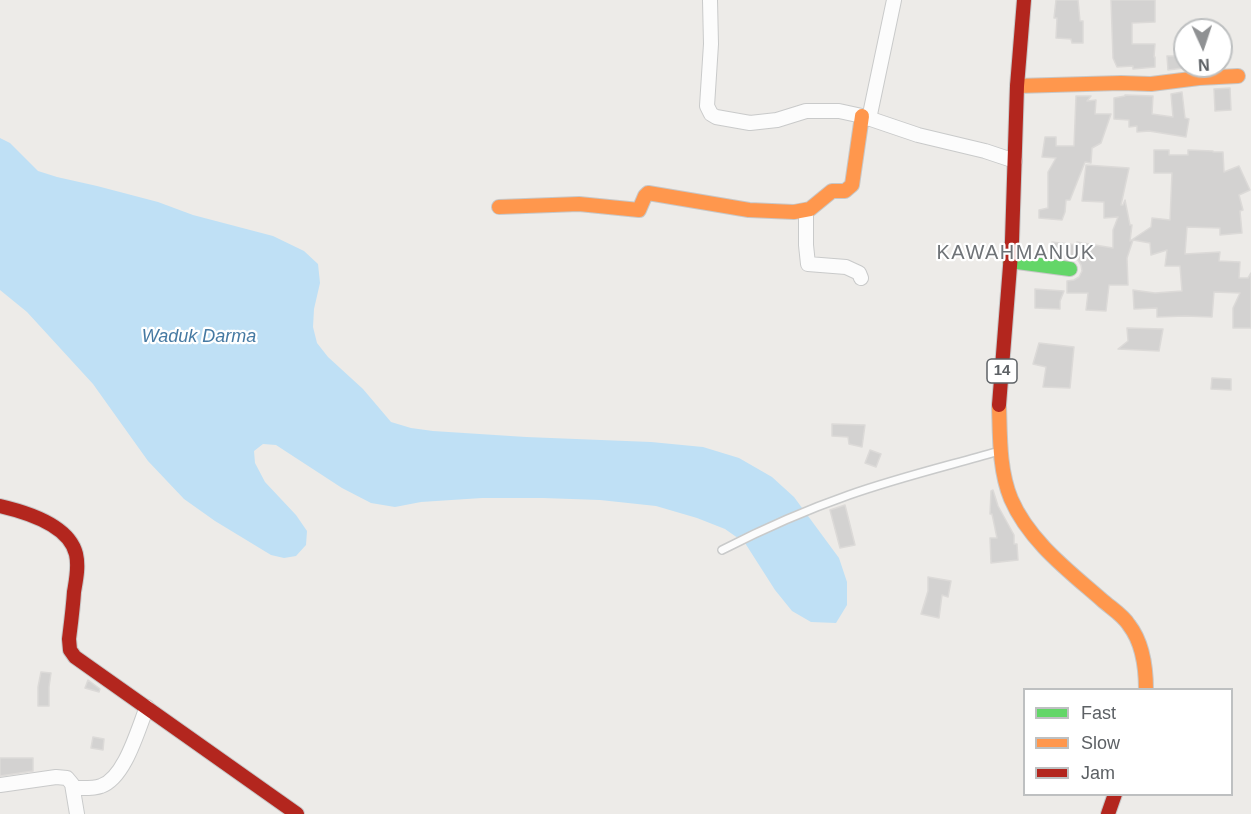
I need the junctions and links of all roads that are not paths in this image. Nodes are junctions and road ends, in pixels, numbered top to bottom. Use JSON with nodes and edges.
{"nodes":[{"id":1,"x":710,"y":0,"type":"edge"},
{"id":2,"x":894,"y":0,"type":"edge"},
{"id":3,"x":1024,"y":0,"type":"edge"},
{"id":4,"x":1238,"y":76,"type":"dead end"},
{"id":5,"x":1017,"y":86,"type":"junction"},
{"id":6,"x":866,"y":117,"type":"junction"},
{"id":7,"x":1015,"y":161,"type":"junction"},
{"id":8,"x":500,"y":207,"type":"dead end"},
{"id":9,"x":806,"y":211,"type":"junction"},
{"id":10,"x":1010,"y":261,"type":"junction"},
{"id":11,"x":1070,"y":269,"type":"dead end"},
{"id":12,"x":861,"y":278,"type":"dead end"},
{"id":13,"x":1001,"y":450,"type":"junction"},
{"id":14,"x":0,"y":506,"type":"edge"},
{"id":15,"x":722,"y":549,"type":"dead end"},
{"id":16,"x":1146,"y":688,"type":"edge"},
{"id":17,"x":147,"y":707,"type":"junction"},
{"id":18,"x":0,"y":785,"type":"edge"},
{"id":19,"x":73,"y":788,"type":"junction"},
{"id":20,"x":1115,"y":796,"type":"edge"},
{"id":21,"x":78,"y":814,"type":"edge"},
{"id":22,"x":297,"y":814,"type":"edge"},
{"id":23,"x":1108,"y":814,"type":"edge"}],
"edges":[{"from":1,"to":6,"type":"street"},
{"from":2,"to":6,"type":"street"},
{"from":3,"to":5,"type":"main road","number":"14"},
{"from":4,"to":5,"type":"main road"},
{"from":5,"to":7,"type":"main road","number":"14"},
{"from":6,"to":7,"type":"street"},
{"from":6,"to":9,"type":"main road"},
{"from":7,"to":10,"type":"main road","number":"14"},
{"from":8,"to":9,"type":"main road"},
{"from":9,"to":12,"type":"street"},
{"from":10,"to":11,"type":"main road"},
{"from":10,"to":13,"type":"main road","number":"14"},
{"from":13,"to":15,"type":"lane"},
{"from":13,"to":16,"type":"main road","number":"14"},
{"from":14,"to":17,"type":"main road"},
{"from":17,"to":19,"type":"street"},
{"from":17,"to":22,"type":"main road"},
{"from":18,"to":19,"type":"street"},
{"from":19,"to":21,"type":"street"},
{"from":20,"to":23,"type":"main road"}]}
